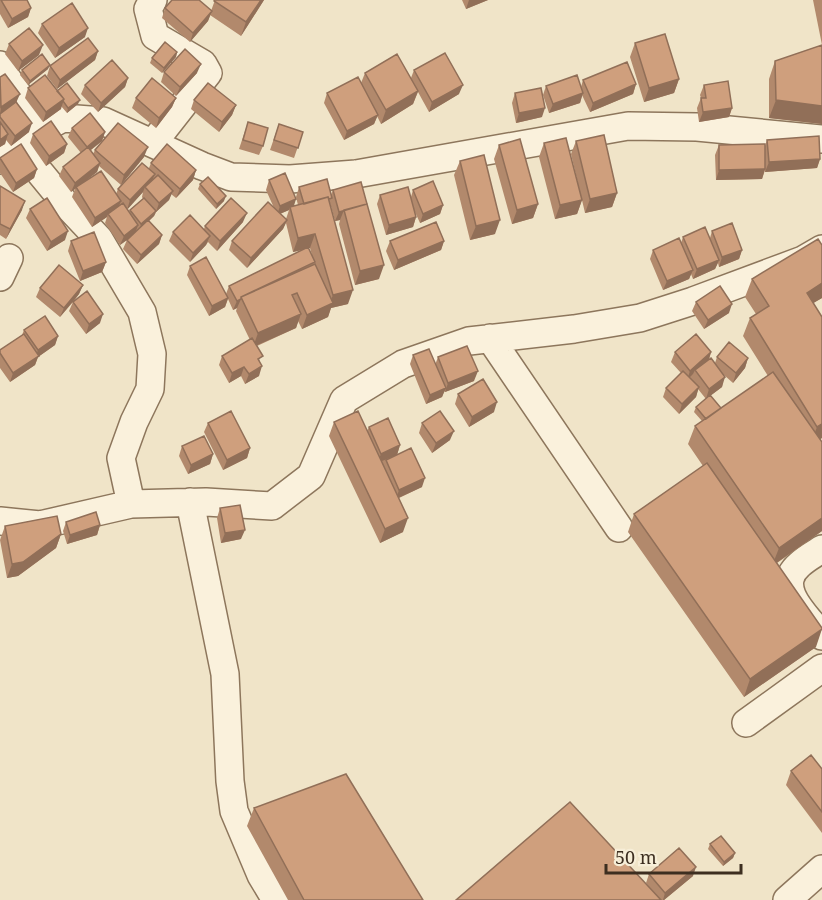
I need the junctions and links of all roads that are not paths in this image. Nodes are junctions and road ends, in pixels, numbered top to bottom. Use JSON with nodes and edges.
{"nodes":[{"id":1,"x":153,"y":0,"type":"edge"},
{"id":2,"x":0,"y":65,"type":"edge"},
{"id":3,"x":42,"y":129,"type":"junction"},
{"id":4,"x":822,"y":139,"type":"edge"},
{"id":5,"x":153,"y":143,"type":"junction"},
{"id":6,"x":10,"y":154,"type":"edge"},
{"id":7,"x":822,"y":249,"type":"edge"},
{"id":8,"x":490,"y":338,"type":"junction"},
{"id":9,"x":189,"y":502,"type":"junction"},
{"id":10,"x":131,"y":504,"type":"junction"},
{"id":11,"x":0,"y":521,"type":"edge"},
{"id":12,"x":619,"y":528,"type":"dead end"},
{"id":13,"x":822,"y":549,"type":"edge"},
{"id":14,"x":822,"y":636,"type":"edge"},
{"id":15,"x":822,"y":668,"type":"edge"},
{"id":16,"x":746,"y":723,"type":"dead end"},
{"id":17,"x":822,"y":869,"type":"edge"},
{"id":18,"x":276,"y":900,"type":"edge"},
{"id":19,"x":787,"y":900,"type":"edge"}],
"edges":[{"from":1,"to":5,"type":"street"},
{"from":2,"to":3,"type":"street"},
{"from":3,"to":5,"type":"street"},
{"from":3,"to":6,"type":"street"},
{"from":4,"to":5,"type":"street"},
{"from":6,"to":10,"type":"street"},
{"from":7,"to":8,"type":"street"},
{"from":8,"to":9,"type":"street"},
{"from":8,"to":12,"type":"street"},
{"from":9,"to":10,"type":"street"},
{"from":9,"to":18,"type":"street"},
{"from":10,"to":11,"type":"street"},
{"from":13,"to":14,"type":"street"},
{"from":15,"to":16,"type":"street"},
{"from":17,"to":19,"type":"street"}]}
